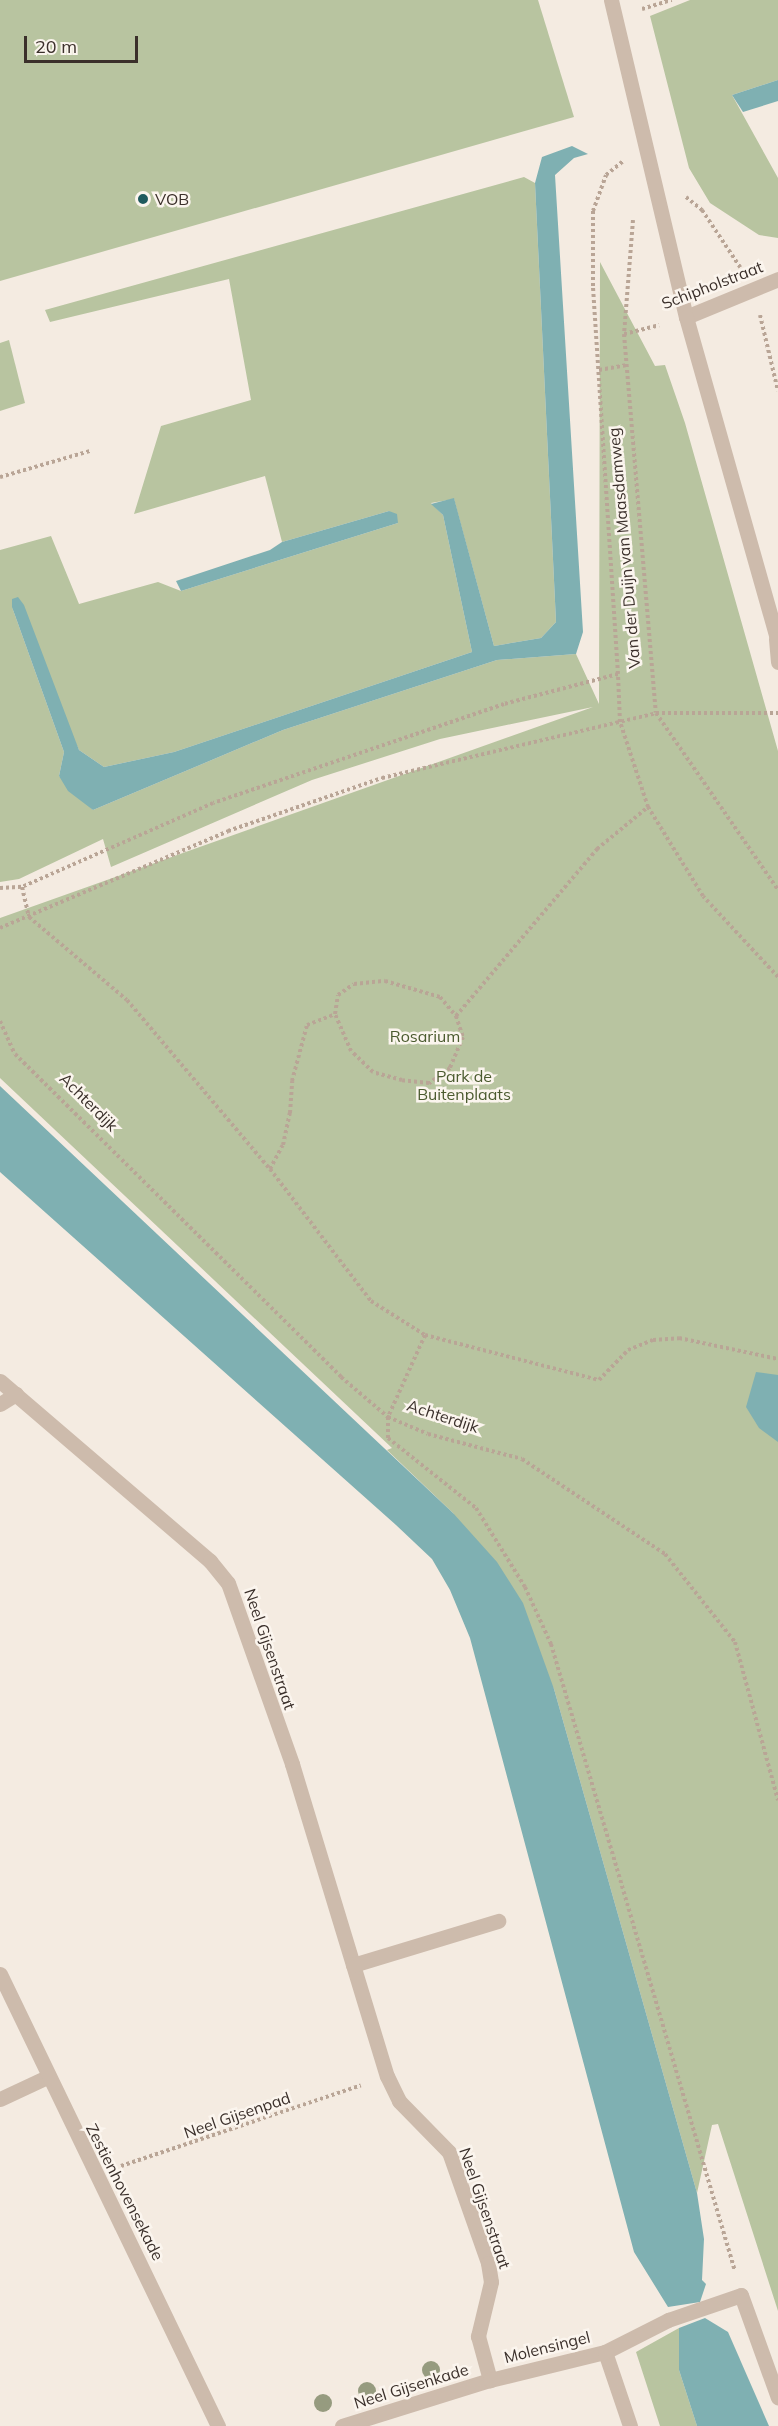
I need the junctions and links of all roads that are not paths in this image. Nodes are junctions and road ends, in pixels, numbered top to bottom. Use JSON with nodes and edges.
{"nodes":[{"id":1,"x":611,"y":0,"type":"edge"},
{"id":2,"x":778,"y":279,"type":"edge"},
{"id":3,"x":686,"y":317,"type":"junction"},
{"id":4,"x":777,"y":641,"type":"edge"},
{"id":5,"x":778,"y":662,"type":"edge"},
{"id":6,"x":0,"y":1381,"type":"edge"},
{"id":7,"x":16,"y":1394,"type":"junction"},
{"id":8,"x":0,"y":1404,"type":"edge"},
{"id":9,"x":498,"y":1921,"type":"dead end"},
{"id":10,"x":353,"y":1965,"type":"junction"},
{"id":11,"x":0,"y":1974,"type":"edge"},
{"id":12,"x":47,"y":2077,"type":"junction"},
{"id":13,"x":0,"y":2099,"type":"edge"},
{"id":14,"x":605,"y":2352,"type":"junction"},
{"id":15,"x":490,"y":2380,"type":"junction"},
{"id":16,"x":778,"y":2398,"type":"edge"},
{"id":17,"x":218,"y":2426,"type":"edge"},
{"id":18,"x":342,"y":2426,"type":"edge"},
{"id":19,"x":630,"y":2426,"type":"edge"}],
"edges":[{"from":1,"to":3,"type":"street"},
{"from":2,"to":3,"type":"street","name":"Schipholstraat"},
{"from":3,"to":4,"type":"street"},
{"from":4,"to":5,"type":"street"},
{"from":6,"to":7,"type":"street"},
{"from":7,"to":8,"type":"street"},
{"from":7,"to":10,"type":"street","name":"Neel Gijsenstraat"},
{"from":9,"to":10,"type":"street"},
{"from":10,"to":15,"type":"street","name":"Neel Gijsenstraat"},
{"from":11,"to":12,"type":"street","name":"Zestienhovensekade"},
{"from":12,"to":13,"type":"street"},
{"from":12,"to":17,"type":"street","name":"Zestienhovensekade"},
{"from":14,"to":15,"type":"street","name":"Molensingel"},
{"from":14,"to":16,"type":"street"},
{"from":14,"to":19,"type":"street","name":"Molensingel"},
{"from":15,"to":18,"type":"street","name":"Neel Gijsenkade"}]}
